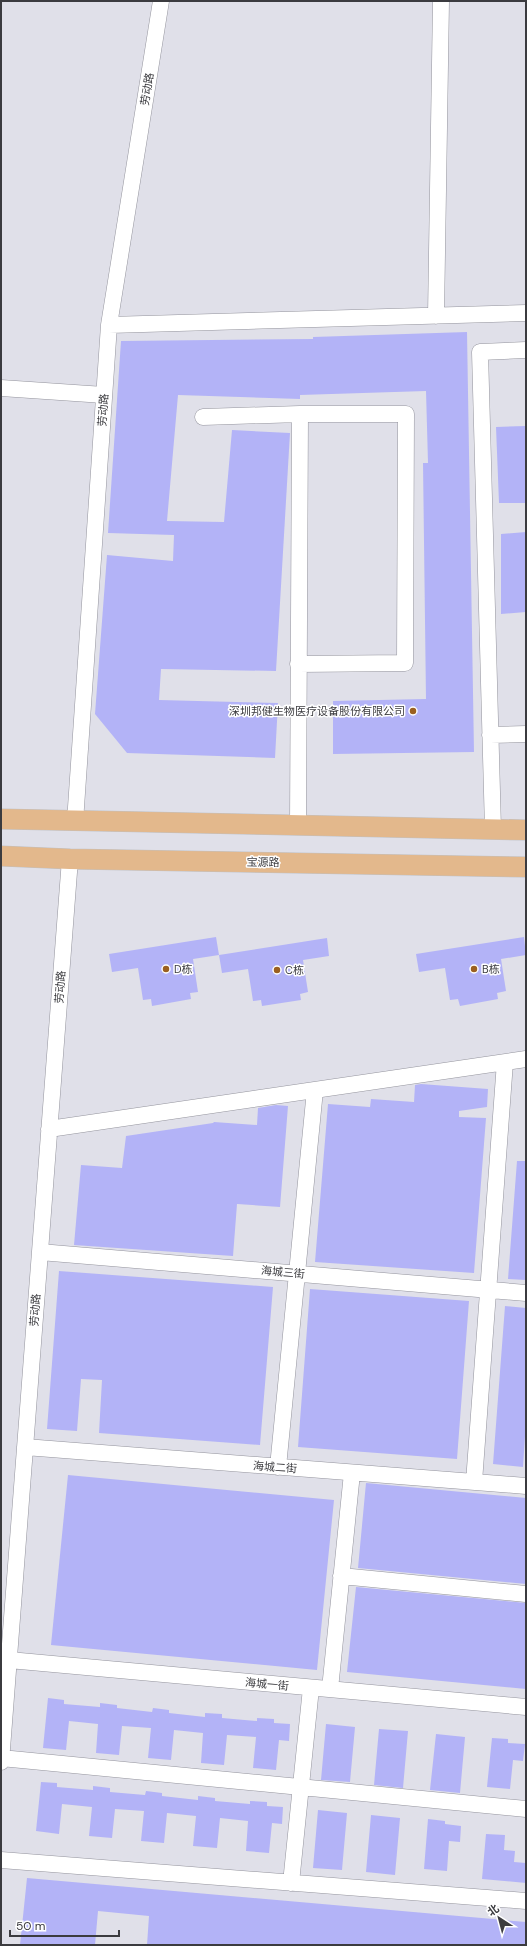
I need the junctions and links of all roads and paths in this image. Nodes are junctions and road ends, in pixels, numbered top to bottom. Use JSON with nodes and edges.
{"nodes":[{"id":1,"x":161,"y":1,"type":"edge"},
{"id":2,"x":441,"y":1,"type":"edge"},
{"id":3,"x":526,"y":313,"type":"edge"},
{"id":4,"x":436,"y":316,"type":"junction"},
{"id":5,"x":109,"y":325,"type":"junction"},
{"id":6,"x":526,"y":350,"type":"edge"},
{"id":7,"x":1,"y":388,"type":"edge"},
{"id":8,"x":1,"y":393,"type":"edge"},
{"id":9,"x":104,"y":395,"type":"junction"},
{"id":10,"x":300,"y":414,"type":"junction"},
{"id":11,"x":203,"y":416,"type":"dead end"},
{"id":12,"x":298,"y":664,"type":"junction"},
{"id":13,"x":526,"y":734,"type":"edge"},
{"id":14,"x":490,"y":735,"type":"junction"},
{"id":15,"x":1,"y":819,"type":"edge"},
{"id":16,"x":75,"y":822,"type":"junction"},
{"id":17,"x":298,"y":826,"type":"junction"},
{"id":18,"x":493,"y":829,"type":"junction"},
{"id":19,"x":526,"y":830,"type":"edge"},
{"id":20,"x":1,"y":856,"type":"edge"},
{"id":21,"x":70,"y":859,"type":"junction"},
{"id":22,"x":526,"y":867,"type":"edge"},
{"id":23,"x":526,"y":1059,"type":"edge"},
{"id":24,"x":505,"y":1062,"type":"junction"},
{"id":25,"x":315,"y":1090,"type":"junction"},
{"id":26,"x":49,"y":1129,"type":"junction"},
{"id":27,"x":40,"y":1252,"type":"junction"},
{"id":28,"x":297,"y":1273,"type":"junction"},
{"id":29,"x":488,"y":1289,"type":"junction"},
{"id":30,"x":526,"y":1292,"type":"edge"},
{"id":31,"x":25,"y":1447,"type":"junction"},
{"id":32,"x":278,"y":1467,"type":"junction"},
{"id":33,"x":352,"y":1473,"type":"junction"},
{"id":34,"x":474,"y":1482,"type":"junction"},
{"id":35,"x":526,"y":1486,"type":"edge"},
{"id":36,"x":341,"y":1576,"type":"junction"},
{"id":37,"x":526,"y":1594,"type":"edge"},
{"id":38,"x":9,"y":1660,"type":"junction"},
{"id":39,"x":311,"y":1688,"type":"junction"},
{"id":40,"x":330,"y":1690,"type":"junction"},
{"id":41,"x":526,"y":1707,"type":"edge"},
{"id":42,"x":1,"y":1758,"type":"edge"},
{"id":43,"x":1,"y":1762,"type":"edge"},
{"id":44,"x":301,"y":1787,"type":"junction"},
{"id":45,"x":526,"y":1809,"type":"edge"},
{"id":46,"x":1,"y":1860,"type":"edge"},
{"id":47,"x":291,"y":1883,"type":"junction"},
{"id":48,"x":526,"y":1901,"type":"edge"}],
"edges":[{"from":1,"to":5,"type":"street","name":"劳动路"},
{"from":2,"to":4,"type":"street"},
{"from":3,"to":4,"type":"street"},
{"from":4,"to":5,"type":"street"},
{"from":5,"to":9,"type":"street","name":"劳动路"},
{"from":6,"to":14,"type":"street"},
{"from":7,"to":8,"type":"street"},
{"from":7,"to":9,"type":"street"},
{"from":9,"to":16,"type":"street","name":"劳动路"},
{"from":10,"to":11,"type":"street"},
{"from":10,"to":12,"type":"street"},
{"from":10,"to":12,"type":"street"},
{"from":12,"to":17,"type":"street"},
{"from":13,"to":14,"type":"street"},
{"from":14,"to":18,"type":"street"},
{"from":15,"to":16,"type":"main road"},
{"from":16,"to":17,"type":"main road"},
{"from":17,"to":18,"type":"main road"},
{"from":18,"to":19,"type":"main road"},
{"from":20,"to":21,"type":"main road","name":"宝源路"},
{"from":21,"to":22,"type":"main road","name":"宝源路"},
{"from":21,"to":26,"type":"street","name":"劳动路"},
{"from":23,"to":24,"type":"street"},
{"from":24,"to":25,"type":"street"},
{"from":24,"to":29,"type":"street"},
{"from":25,"to":26,"type":"street"},
{"from":25,"to":28,"type":"street"},
{"from":26,"to":27,"type":"street","name":"劳动路"},
{"from":27,"to":28,"type":"street","name":"海城三街"},
{"from":27,"to":31,"type":"street","name":"劳动路"},
{"from":28,"to":29,"type":"street","name":"海城三街"},
{"from":28,"to":32,"type":"street"},
{"from":29,"to":30,"type":"street","name":"海城三街"},
{"from":29,"to":34,"type":"street"},
{"from":31,"to":32,"type":"street","name":"海城二街"},
{"from":31,"to":38,"type":"street","name":"劳动路"},
{"from":32,"to":33,"type":"street","name":"海城二街"},
{"from":33,"to":34,"type":"street","name":"海城二街"},
{"from":33,"to":36,"type":"street"},
{"from":34,"to":35,"type":"street","name":"海城二街"},
{"from":36,"to":37,"type":"street"},
{"from":36,"to":40,"type":"street"},
{"from":38,"to":39,"type":"street","name":"海城一街"},
{"from":38,"to":42,"type":"street","name":"劳动路"},
{"from":39,"to":40,"type":"street","name":"海城一街"},
{"from":39,"to":44,"type":"street"},
{"from":40,"to":41,"type":"street","name":"海城一街"},
{"from":42,"to":43,"type":"street","name":"劳动路"},
{"from":42,"to":44,"type":"street"},
{"from":44,"to":45,"type":"street"},
{"from":44,"to":47,"type":"street"},
{"from":46,"to":47,"type":"street"},
{"from":47,"to":48,"type":"street"}]}
